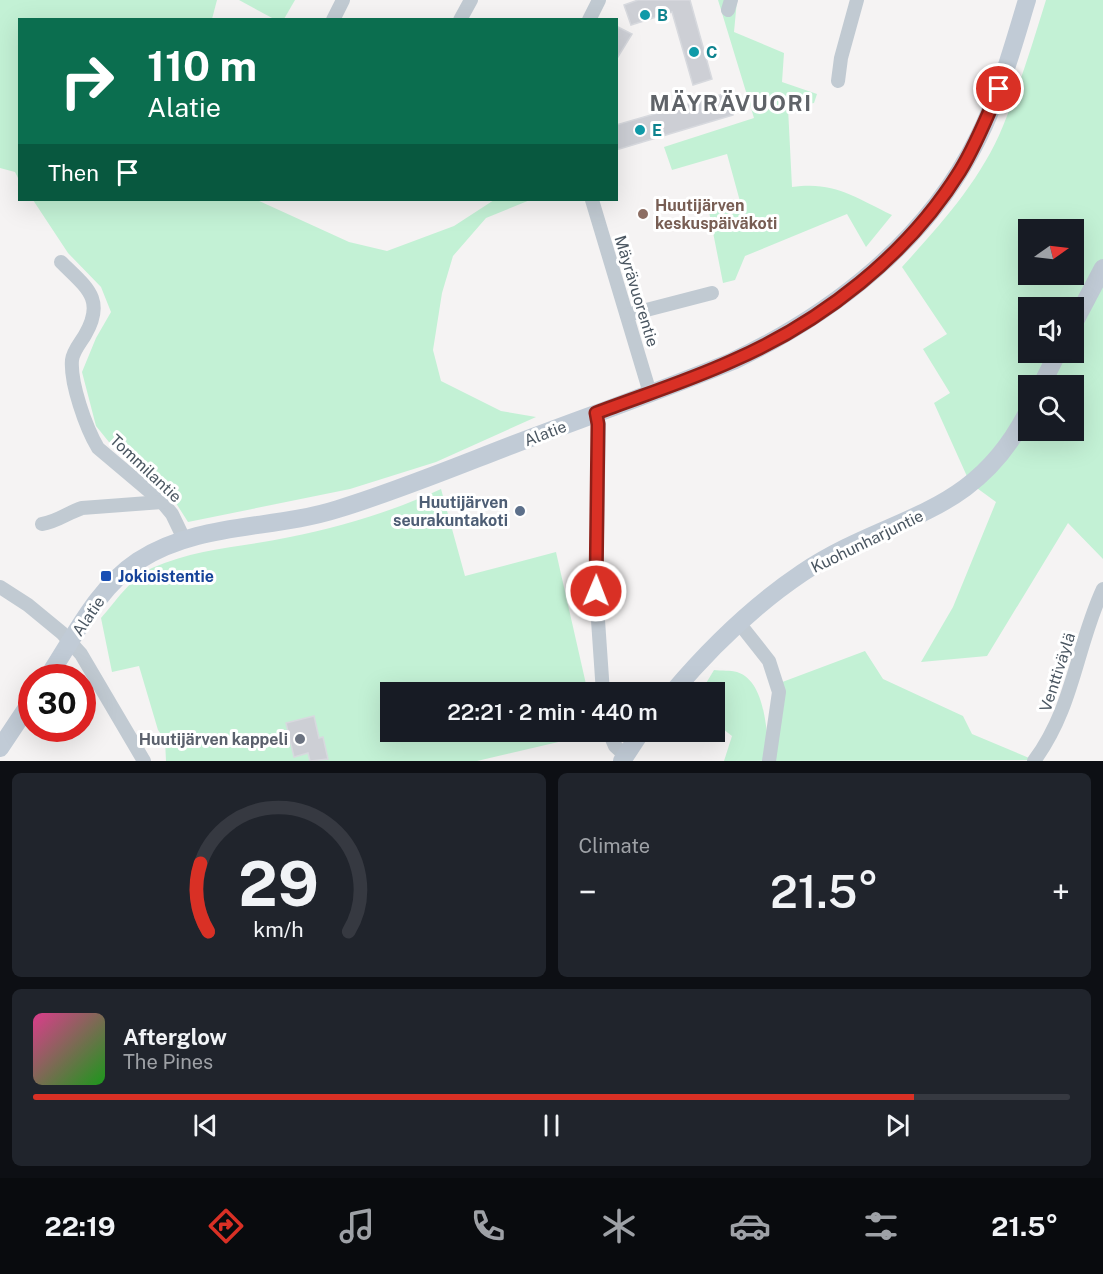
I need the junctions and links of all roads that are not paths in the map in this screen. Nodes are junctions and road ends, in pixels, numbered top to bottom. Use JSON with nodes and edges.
{"nodes":[{"id":1,"x":343,"y":0,"type":"edge"},
{"id":2,"x":471,"y":0,"type":"edge"},
{"id":3,"x":599,"y":0,"type":"edge"},
{"id":4,"x":857,"y":0,"type":"edge"},
{"id":5,"x":1028,"y":0,"type":"edge"},
{"id":6,"x":334,"y":18,"type":"edge"},
{"id":7,"x":461,"y":18,"type":"edge"},
{"id":8,"x":590,"y":18,"type":"edge"},
{"id":9,"x":838,"y":81,"type":"dead end"},
{"id":10,"x":591,"y":201,"type":"edge"},
{"id":11,"x":61,"y":262,"type":"dead end"},
{"id":12,"x":1103,"y":268,"type":"edge"},
{"id":13,"x":712,"y":293,"type":"dead end"},
{"id":14,"x":1084,"y":304,"type":"edge"},
{"id":15,"x":627,"y":315,"type":"junction"},
{"id":16,"x":650,"y":393,"type":"junction"},
{"id":17,"x":596,"y":413,"type":"junction"},
{"id":18,"x":1018,"y":426,"type":"edge"},
{"id":19,"x":162,"y":502,"type":"junction"},
{"id":20,"x":42,"y":524,"type":"dead end"},
{"id":21,"x":184,"y":539,"type":"junction"},
{"id":22,"x":0,"y":587,"type":"edge"},
{"id":23,"x":1103,"y":589,"type":"edge"},
{"id":24,"x":739,"y":623,"type":"junction"},
{"id":25,"x":70,"y":642,"type":"junction"},
{"id":26,"x":55,"y":664,"type":"edge"},
{"id":27,"x":602,"y":682,"type":"edge"},
{"id":28,"x":681,"y":682,"type":"edge"},
{"id":29,"x":18,"y":721,"type":"edge"},
{"id":30,"x":613,"y":742,"type":"edge"},
{"id":31,"x":634,"y":742,"type":"edge"},
{"id":32,"x":0,"y":747,"type":"edge"},
{"id":33,"x":623,"y":758,"type":"edge"},
{"id":34,"x":144,"y":761,"type":"edge"},
{"id":35,"x":769,"y":761,"type":"edge"},
{"id":36,"x":1034,"y":761,"type":"edge"}],
"edges":[{"from":1,"to":6,"type":"street"},
{"from":2,"to":7,"type":"street"},
{"from":3,"to":8,"type":"street"},
{"from":4,"to":9,"type":"street"},
{"from":5,"to":16,"type":"street","name":"Alatie"},
{"from":10,"to":15,"type":"street","name":"Mäyrävuorentie"},
{"from":11,"to":19,"type":"street","name":"Tommilantie"},
{"from":12,"to":14,"type":"street"},
{"from":13,"to":15,"type":"street"},
{"from":15,"to":16,"type":"street","name":"Mäyrävuorentie"},
{"from":16,"to":17,"type":"street","name":"Alatie"},
{"from":17,"to":21,"type":"street","name":"Alatie"},
{"from":17,"to":27,"type":"street"},
{"from":18,"to":24,"type":"street","name":"Kuohunharjuntie"},
{"from":19,"to":20,"type":"street"},
{"from":19,"to":21,"type":"street","name":"Tommilantie"},
{"from":21,"to":25,"type":"street","name":"Alatie"},
{"from":22,"to":25,"type":"street"},
{"from":23,"to":36,"type":"street","name":"Venttiväylä"},
{"from":24,"to":28,"type":"street","name":"Kuohunharjuntie"},
{"from":24,"to":35,"type":"street"},
{"from":25,"to":26,"type":"street","name":"Alatie"},
{"from":25,"to":34,"type":"street"},
{"from":29,"to":32,"type":"street"},
{"from":30,"to":33,"type":"street"},
{"from":31,"to":33,"type":"street"}]}
